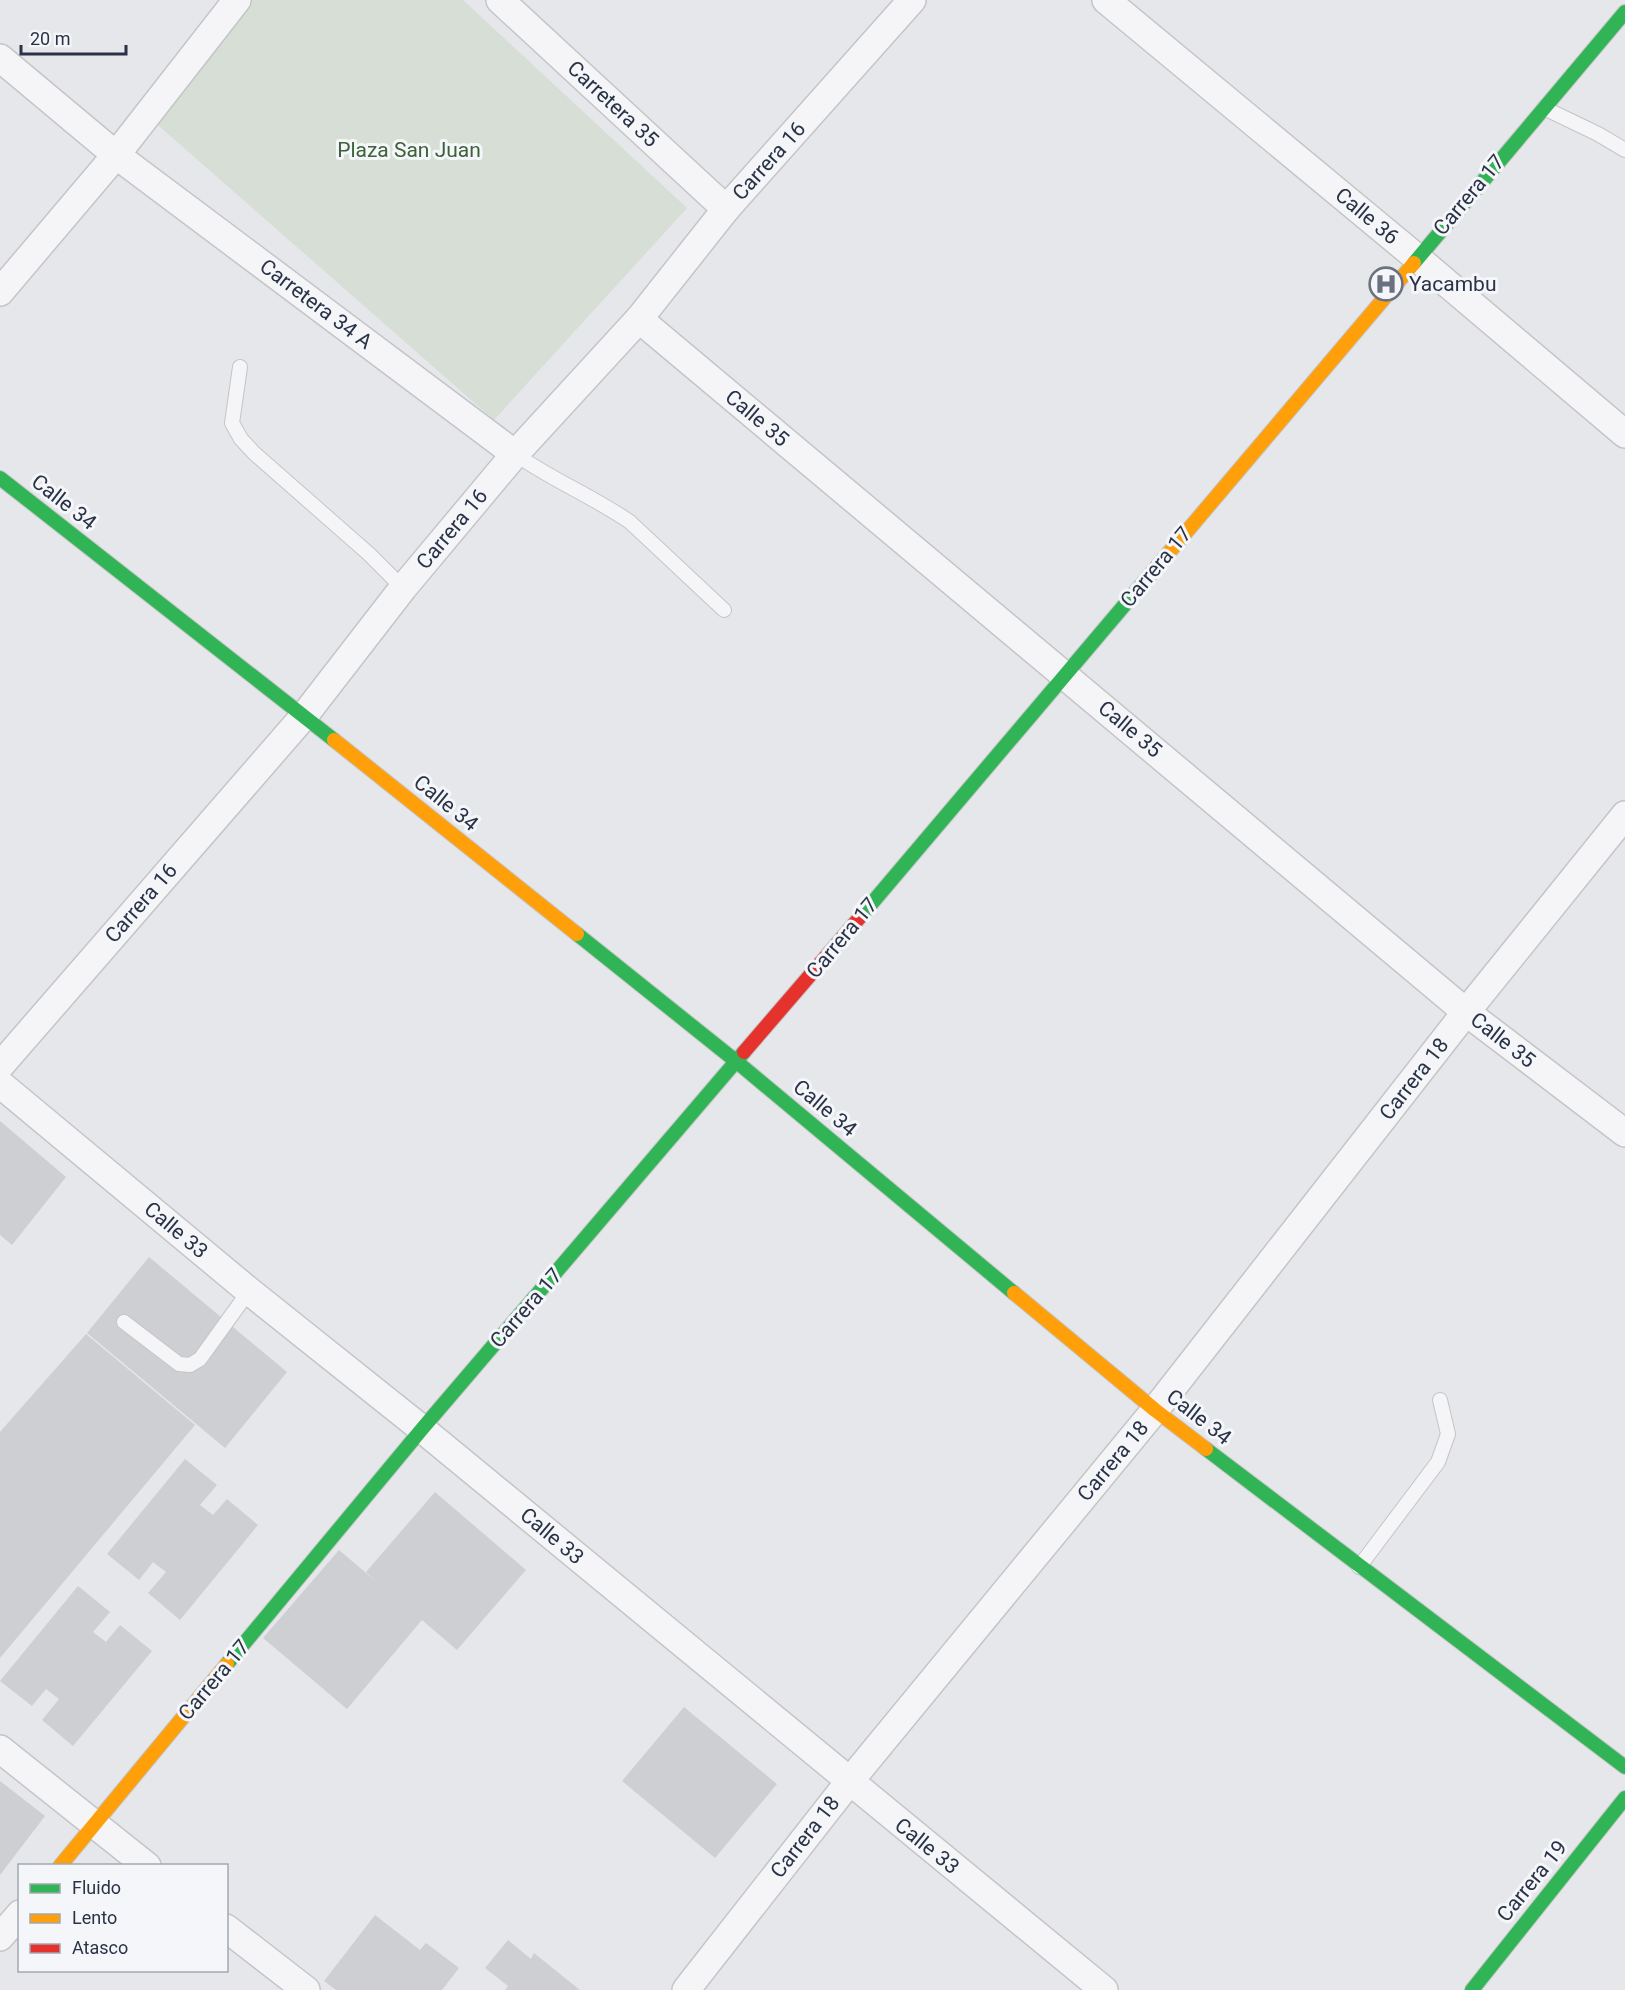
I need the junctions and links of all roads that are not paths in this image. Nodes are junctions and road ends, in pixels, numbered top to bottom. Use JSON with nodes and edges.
{"nodes":[{"id":1,"x":237,"y":0,"type":"edge"},
{"id":2,"x":500,"y":0,"type":"edge"},
{"id":3,"x":912,"y":0,"type":"edge"},
{"id":4,"x":1106,"y":0,"type":"edge"},
{"id":5,"x":1625,"y":12,"type":"edge"},
{"id":6,"x":0,"y":58,"type":"edge"},
{"id":7,"x":1544,"y":108,"type":"junction"},
{"id":8,"x":1625,"y":150,"type":"edge"},
{"id":9,"x":116,"y":155,"type":"junction"},
{"id":10,"x":726,"y":209,"type":"junction"},
{"id":11,"x":1416,"y":257,"type":"junction"},
{"id":12,"x":0,"y":292,"type":"edge"},
{"id":13,"x":639,"y":319,"type":"junction"},
{"id":14,"x":240,"y":367,"type":"dead end"},
{"id":15,"x":1625,"y":434,"type":"edge"},
{"id":16,"x":515,"y":454,"type":"junction"},
{"id":17,"x":0,"y":478,"type":"edge"},
{"id":18,"x":403,"y":588,"type":"junction"},
{"id":19,"x":724,"y":610,"type":"dead end"},
{"id":20,"x":1066,"y":675,"type":"junction"},
{"id":21,"x":304,"y":716,"type":"junction"},
{"id":22,"x":1625,"y":815,"type":"edge"},
{"id":23,"x":1466,"y":1012,"type":"junction"},
{"id":24,"x":737,"y":1062,"type":"junction"},
{"id":25,"x":0,"y":1066,"type":"edge"},
{"id":26,"x":0,"y":1084,"type":"edge"},
{"id":27,"x":1625,"y":1133,"type":"edge"},
{"id":28,"x":249,"y":1291,"type":"junction"},
{"id":29,"x":124,"y":1322,"type":"dead end"},
{"id":30,"x":1440,"y":1400,"type":"dead end"},
{"id":31,"x":1155,"y":1410,"type":"junction"},
{"id":32,"x":423,"y":1429,"type":"junction"},
{"id":33,"x":1359,"y":1568,"type":"junction"},
{"id":34,"x":0,"y":1749,"type":"edge"},
{"id":35,"x":1625,"y":1767,"type":"edge"},
{"id":36,"x":849,"y":1782,"type":"junction"},
{"id":37,"x":1625,"y":1798,"type":"edge"},
{"id":38,"x":95,"y":1824,"type":"junction"},
{"id":39,"x":62,"y":1864,"type":"edge"},
{"id":40,"x":145,"y":1864,"type":"edge"},
{"id":41,"x":18,"y":1916,"type":"edge"},
{"id":42,"x":228,"y":1930,"type":"edge"},
{"id":43,"x":0,"y":1937,"type":"edge"},
{"id":44,"x":306,"y":1990,"type":"edge"},
{"id":45,"x":686,"y":1990,"type":"edge"},
{"id":46,"x":1104,"y":1990,"type":"edge"},
{"id":47,"x":1472,"y":1990,"type":"edge"}],
"edges":[{"from":1,"to":9,"type":"street"},
{"from":2,"to":10,"type":"street","name":"Carretera 35"},
{"from":3,"to":10,"type":"street","name":"Carrera 16"},
{"from":4,"to":11,"type":"street","name":"Calle 36"},
{"from":5,"to":7,"type":"street","name":"Carrera 17"},
{"from":6,"to":9,"type":"street","name":"Carretera 34 A"},
{"from":7,"to":8,"type":"lane"},
{"from":7,"to":11,"type":"street","name":"Carrera 17"},
{"from":9,"to":12,"type":"street"},
{"from":9,"to":16,"type":"street","name":"Carretera 34 A"},
{"from":10,"to":13,"type":"street","name":"Carrera 16"},
{"from":11,"to":15,"type":"street","name":"Calle 36"},
{"from":11,"to":20,"type":"street","name":"Carrera 17"},
{"from":13,"to":16,"type":"street","name":"Carrera 16"},
{"from":13,"to":20,"type":"street","name":"Calle 35"},
{"from":14,"to":18,"type":"lane"},
{"from":16,"to":18,"type":"street","name":"Carrera 16"},
{"from":16,"to":19,"type":"lane"},
{"from":17,"to":21,"type":"street","name":"Calle 34"},
{"from":18,"to":21,"type":"street","name":"Carrera 16"},
{"from":20,"to":23,"type":"street","name":"Calle 35"},
{"from":20,"to":24,"type":"street","name":"Carrera 17"},
{"from":21,"to":24,"type":"street","name":"Calle 34"},
{"from":21,"to":25,"type":"street","name":"Carrera 16"},
{"from":22,"to":23,"type":"street","name":"Carrera 18"},
{"from":23,"to":27,"type":"street","name":"Calle 35"},
{"from":23,"to":31,"type":"street","name":"Carrera 18"},
{"from":24,"to":31,"type":"street","name":"Calle 34"},
{"from":24,"to":32,"type":"street","name":"Carrera 17"},
{"from":26,"to":28,"type":"street","name":"Calle 33"},
{"from":28,"to":29,"type":"lane"},
{"from":28,"to":32,"type":"street","name":"Calle 33"},
{"from":30,"to":33,"type":"lane"},
{"from":31,"to":33,"type":"street","name":"Calle 34"},
{"from":31,"to":36,"type":"street","name":"Carrera 18"},
{"from":32,"to":36,"type":"street","name":"Calle 33"},
{"from":32,"to":38,"type":"street","name":"Carrera 17"},
{"from":33,"to":35,"type":"street","name":"Calle 34"},
{"from":34,"to":38,"type":"street"},
{"from":36,"to":45,"type":"street","name":"Carrera 18"},
{"from":36,"to":46,"type":"street","name":"Calle 33"},
{"from":37,"to":47,"type":"street","name":"Carrera 19"},
{"from":38,"to":39,"type":"street","name":"Carrera 17"},
{"from":38,"to":40,"type":"street"},
{"from":41,"to":43,"type":"street"},
{"from":42,"to":44,"type":"street"}]}
